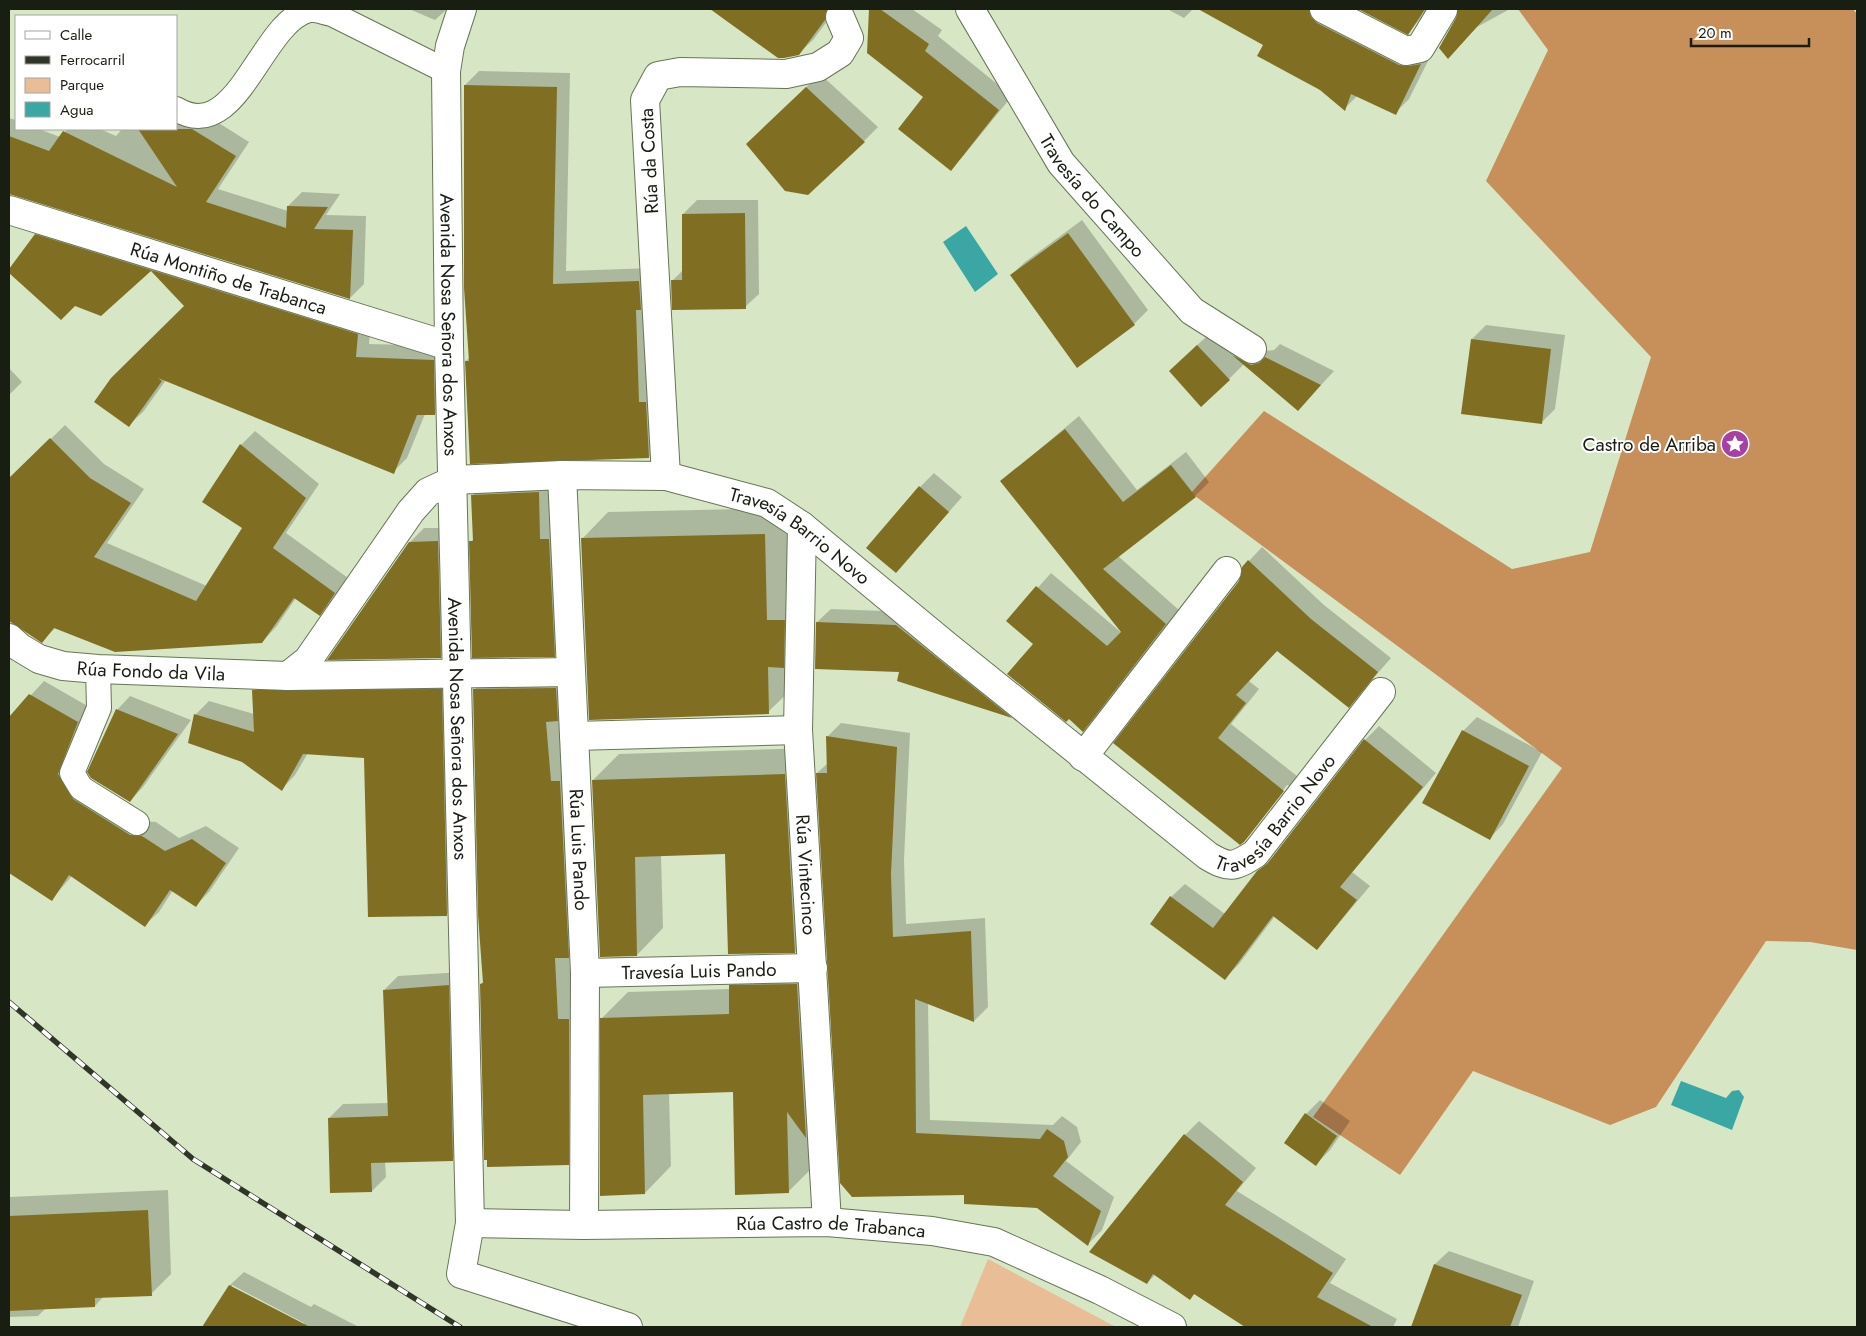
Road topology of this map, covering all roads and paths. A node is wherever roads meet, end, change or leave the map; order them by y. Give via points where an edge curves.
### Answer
1 (462, 9) edge
2 (970, 9) edge
3 (1324, 9) edge
4 (1443, 10) edge
5 (840, 17) dead end
6 (446, 71) junction
7 (178, 110) edge
8 (9, 210) edge
9 (449, 346) junction
10 (1252, 349) dead end
11 (562, 475) junction
12 (666, 476) junction
13 (454, 480) junction
14 (802, 526) junction
15 (1227, 571) dead end
16 (12, 645) edge
17 (98, 669) junction
18 (571, 672) junction
19 (458, 675) junction
20 (288, 676) junction
21 (1381, 692) dead end
22 (798, 730) junction
23 (574, 736) junction
24 (1083, 757) junction
25 (136, 822) dead end
26 (813, 968) junction
27 (586, 973) junction
28 (827, 1222) junction
29 (470, 1223) junction
30 (584, 1225) junction
31 (628, 1327) edge
32 (1172, 1327) edge

1 - 6 street, Avenida Nosa Señora dos Anxos
2 - 10 street, Travesía do Campo via 1061,164 1192,311
3 - 4 street via 1406,51 1420,48
5 - 12 street, Rúa da Costa via 849,38 840,53 818,66 786,74 680,72 658,76 645,100
6 - 7 lane via 332,14 311,9 295,16 276,36 234,96 216,112 204,116
6 - 9 street, Avenida Nosa Señora dos Anxos
8 - 9 street, Rúa Montiño de Trabanca
9 - 13 street, Avenida Nosa Señora dos Anxos
11 - 12 street, Travesía Barrio Novo
11 - 13 street, Travesía Barrio Novo
11 - 18 street, Rúa Luis Pando
12 - 14 street, Travesía Barrio Novo via 767,503
13 - 19 street, Avenida Nosa Señora dos Anxos
13 - 20 street via 428,492 411,511 308,660
14 - 22 street, Rúa Vintecinco
14 - 24 street, Travesía Barrio Novo
15 - 24 street
16 - 17 street, Rúa Fondo da Vila via 39,659
17 - 20 street, Rúa Fondo da Vila
17 - 25 lane via 99,708 72,773 82,788
18 - 19 street, Rúa Fondo da Vila
18 - 23 street, Rúa Luis Pando
19 - 20 street, Rúa Fondo da Vila
19 - 29 street, Avenida Nosa Señora dos Anxos
21 - 24 street, Travesía Barrio Novo via 1255,854 1238,865 1224,866 1208,856
22 - 23 street
22 - 26 street, Rúa Vintecinco
23 - 27 street, Rúa Luis Pando
26 - 27 street, Travesía Luis Pando
26 - 28 street, Rúa Vintecinco
27 - 30 street, Rúa Luis Pando
28 - 30 street, Rúa Castro de Trabanca
28 - 32 street, Rúa Castro de Trabanca via 932,1231 994,1242
29 - 30 street, Rúa Castro de Trabanca
29 - 31 street, Avenida Nosa Señora dos Anxos via 461,1274

